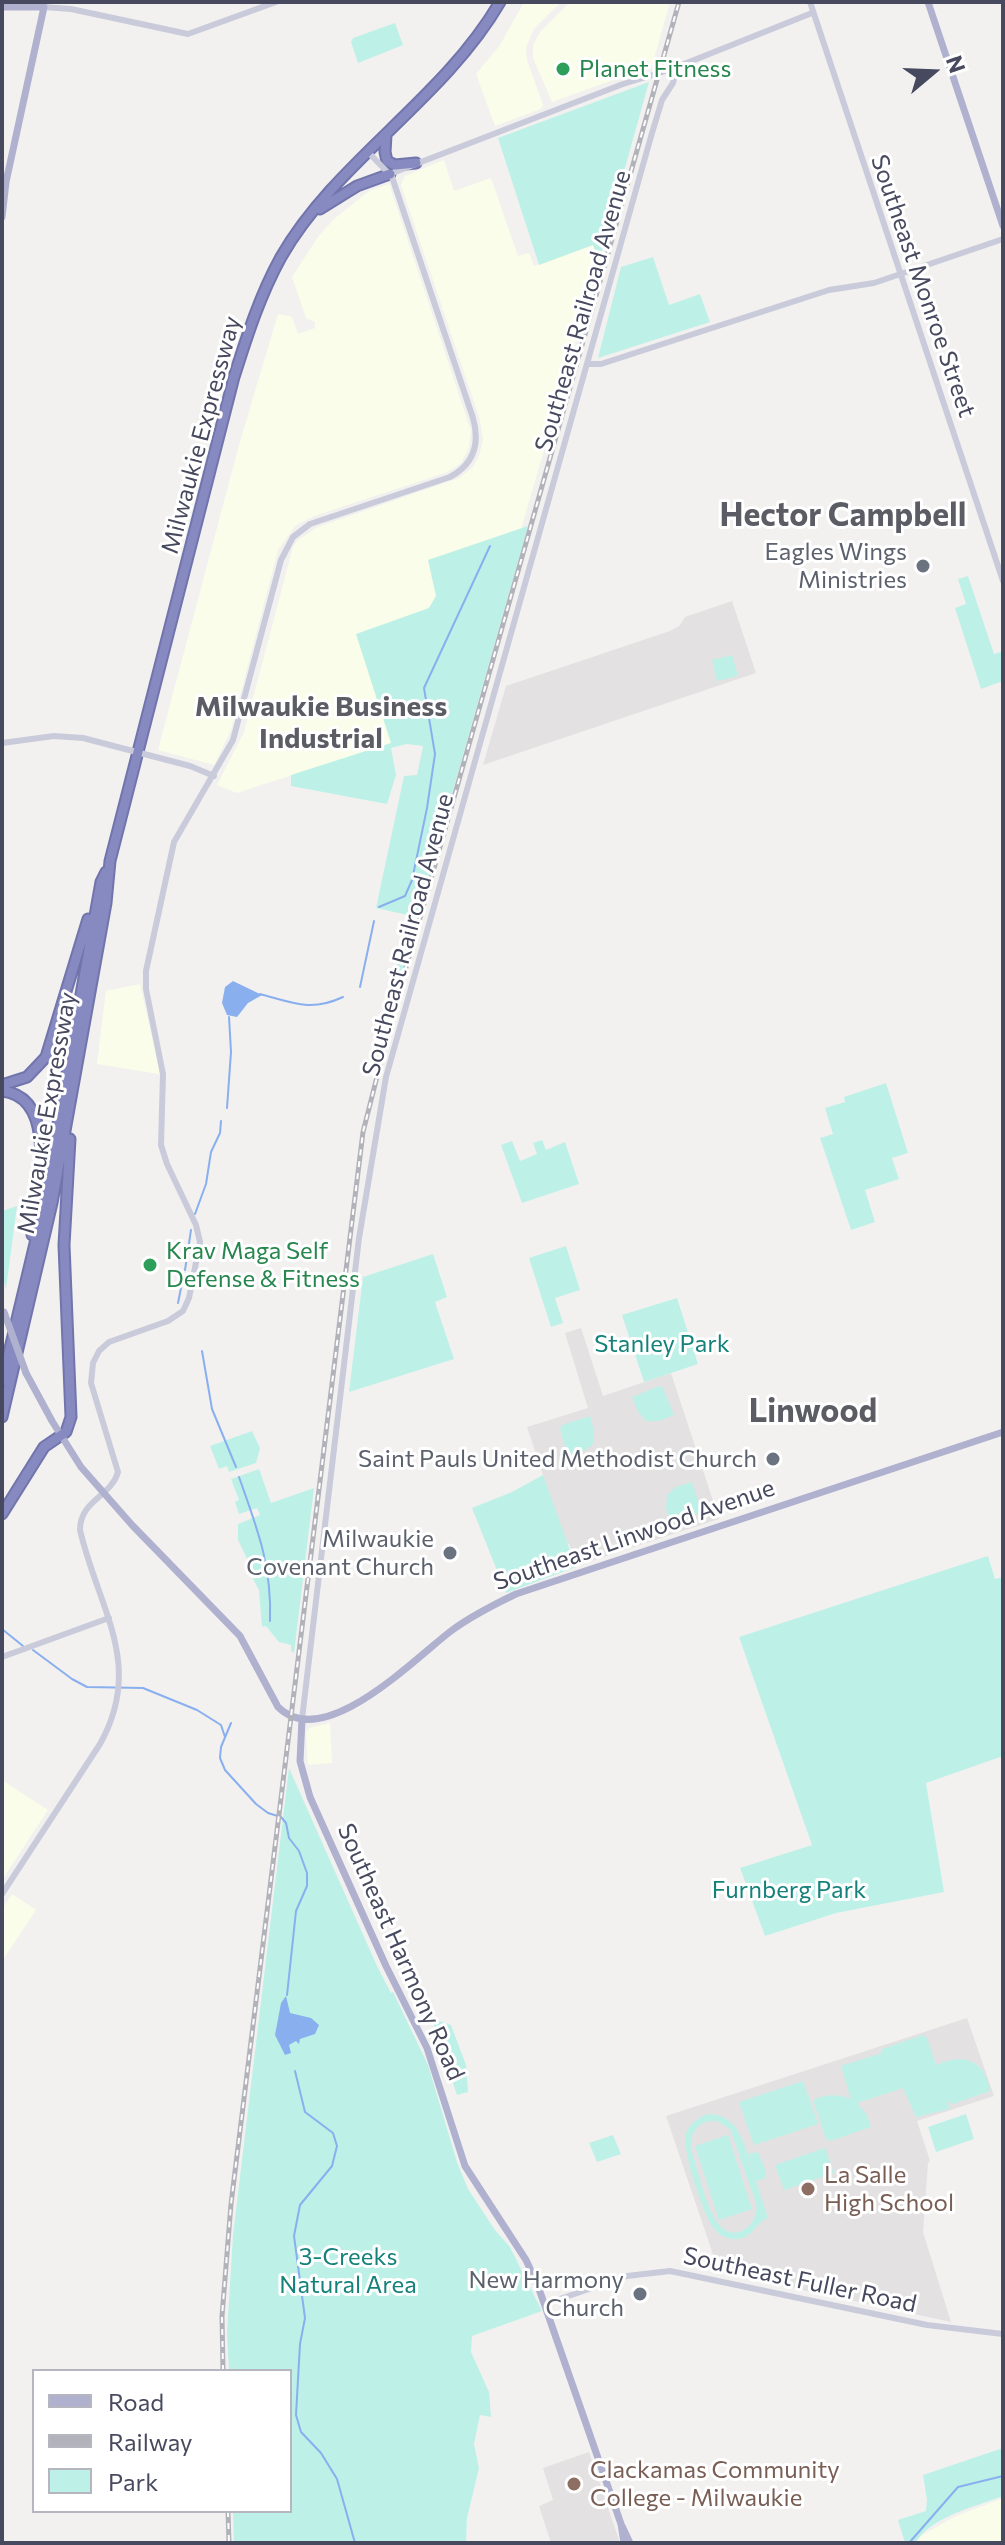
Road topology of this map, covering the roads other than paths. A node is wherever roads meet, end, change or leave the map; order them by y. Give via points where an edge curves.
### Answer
1 (276, 2) edge
2 (500, 2) edge
3 (810, 2) edge
4 (928, 2) edge
5 (45, 5) edge
6 (2, 7) edge
7 (812, 13) junction
8 (672, 68) junction
9 (386, 135) junction
10 (369, 153) junction
11 (416, 163) junction
12 (390, 174) junction
13 (314, 213) junction
14 (2, 217) edge
15 (1003, 226) edge
16 (1003, 239) edge
17 (899, 274) junction
18 (587, 364) junction
19 (1003, 581) edge
20 (2, 743) edge
21 (138, 752) junction
22 (214, 776) junction
23 (110, 861) junction
24 (101, 882) junction
25 (74, 1080) junction
26 (2, 1088) edge
27 (26, 1286) junction
28 (3, 1308) edge
29 (2, 1382) edge
30 (2, 1417) edge
31 (1003, 1432) edge
32 (61, 1436) junction
33 (102, 1492) junction
34 (2, 1514) edge
35 (109, 1618) junction
36 (2, 1657) edge
37 (302, 1719) junction
38 (2, 1894) edge
39 (545, 2304) junction
40 (1003, 2334) edge
41 (621, 2524) junction
42 (624, 2543) edge
43 (630, 2543) edge

1 - 5 street via 188,34
2 - 9 highway, Milwaukie Expressway via 452,68
3 - 7 street, Southeast Monroe Street
4 - 15 main road
5 - 6 main road
5 - 14 main road
7 - 8 street
7 - 17 street, Southeast Monroe Street
8 - 11 street
8 - 18 street, Southeast Railroad Avenue via 675,77 657,118
9 - 10 highway, Milwaukie Expressway
9 - 11 highway via 390,163
10 - 12 street
10 - 13 highway, Milwaukie Expressway
11 - 12 street
12 - 13 highway via 349,190
12 - 22 street via 475,427 475,448 465,467 450,477 314,523 291,539 237,728
13 - 21 highway, Milwaukie Expressway via 282,256 245,342
16 - 17 street
17 - 18 street via 829,290 601,364
17 - 19 street, Southeast Monroe Street
18 - 37 street, Southeast Railroad Avenue via 386,1077 359,1238
20 - 21 street via 74,737
21 - 22 street
21 - 23 highway, Milwaukie Expressway
22 - 33 street via 173,845 145,979 163,1074 161,1145 197,1228 199,1252 189,1298 179,1314 112,1340 93,1363 91,1383 118,1470
23 - 24 highway, Milwaukie Expressway
23 - 25 highway, Milwaukie Expressway
24 - 26 highway via 46,1057 27,1077
24 - 27 highway, Milwaukie Expressway
25 - 30 highway, Milwaukie Expressway via 40,1263
25 - 32 highway via 64,1216 72,1410
26 - 27 highway via 28,1103 40,1132
27 - 29 highway, Milwaukie Expressway
28 - 32 main road, bridge via 26,1373
31 - 37 main road, Southeast Linwood Avenue via 516,1594 457,1627 373,1694 329,1715
32 - 33 main road
32 - 34 highway via 44,1447
33 - 35 street via 86,1508 79,1527
33 - 37 main road via 240,1636 278,1707
35 - 36 street
35 - 38 street via 120,1679 105,1735
37 - 39 main road, Southeast Harmony Road via 300,1761 310,1797 427,2048 465,2166 526,2260
39 - 40 street, Southeast Fuller Road via 634,2274 670,2271 927,2325
39 - 41 main road, Southeast Harmony Road
41 - 42 main road, Southeast Harmony Road
41 - 43 main road, Southeast Harmony Road

